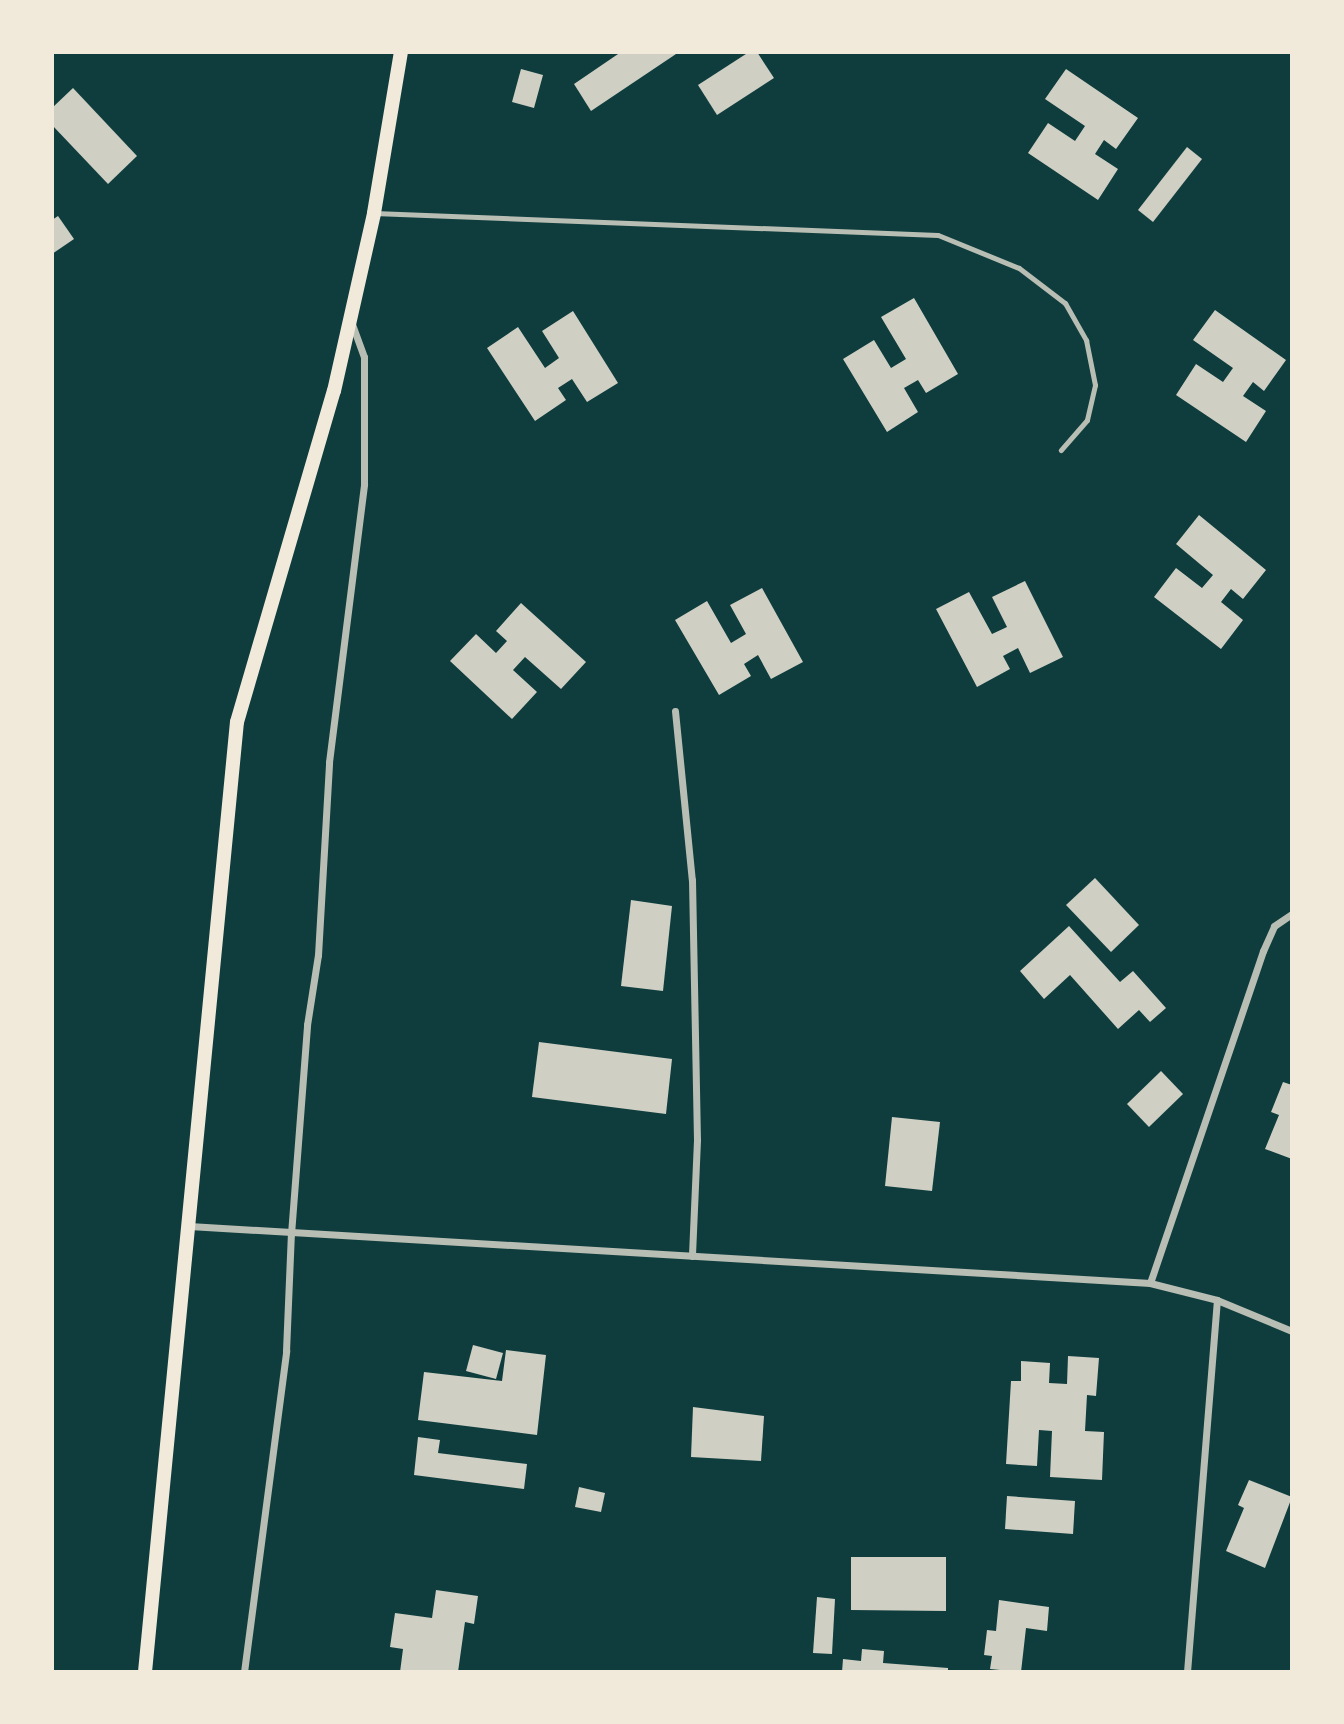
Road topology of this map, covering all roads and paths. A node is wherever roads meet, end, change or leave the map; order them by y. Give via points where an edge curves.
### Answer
1 (401, 52) edge
2 (374, 213) junction
3 (351, 320) junction
4 (1061, 450) dead end
5 (675, 712) dead end
6 (1292, 914) edge
7 (189, 1226) junction
8 (291, 1234) junction
9 (692, 1256) junction
10 (1150, 1283) junction
11 (1217, 1300) junction
12 (1292, 1331) edge
13 (145, 1671) edge
14 (244, 1671) edge
15 (1187, 1671) edge

1 - 2 main road
2 - 3 main road
2 - 4 lane via 938,235 1019,268 1065,303 1086,340 1095,385 1087,421
3 - 7 main road via 237,722
3 - 8 street via 364,358 364,484 330,750 318,955 307,1025
5 - 9 street via 692,880 697,1140
6 - 10 street via 1274,926 1263,951
7 - 8 street
7 - 13 main road
8 - 9 street
8 - 14 street via 286,1351
9 - 10 street
10 - 11 street
11 - 12 street
11 - 15 street

